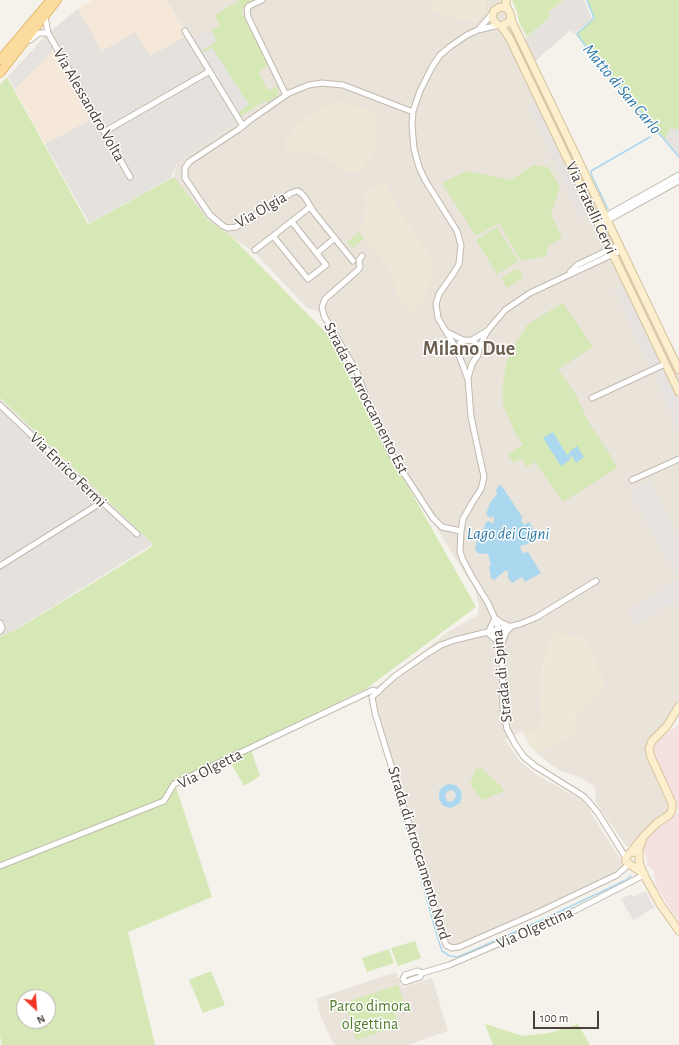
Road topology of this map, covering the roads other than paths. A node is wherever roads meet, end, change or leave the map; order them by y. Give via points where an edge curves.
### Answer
1 (51, 0) edge
2 (57, 0) edge
3 (262, 0) edge
4 (496, 0) edge
5 (506, 0) edge
6 (506, 8) junction
7 (495, 11) junction
8 (45, 16) junction
9 (511, 17) junction
10 (500, 25) junction
11 (478, 30) junction
12 (185, 31) dead end
13 (48, 34) junction
14 (20, 48) junction
15 (0, 60) edge
16 (210, 71) junction
17 (0, 73) edge
18 (286, 95) junction
19 (413, 112) junction
20 (243, 126) junction
21 (104, 132) junction
22 (679, 175) edge
23 (130, 177) dead end
24 (679, 181) edge
25 (310, 207) junction
26 (607, 219) junction
27 (292, 222) junction
28 (598, 223) junction
29 (273, 236) junction
30 (334, 238) junction
31 (620, 248) junction
32 (255, 250) dead end
33 (611, 252) junction
34 (317, 253) junction
35 (362, 256) dead end
36 (353, 261) dead end
37 (488, 330) junction
38 (446, 331) junction
39 (463, 340) junction
40 (472, 340) junction
41 (479, 349) junction
42 (457, 350) junction
43 (461, 359) junction
44 (474, 359) junction
45 (665, 364) junction
46 (679, 370) edge
47 (468, 379) junction
48 (679, 392) edge
49 (592, 398) dead end
50 (0, 405) edge
51 (679, 459) edge
52 (632, 480) dead end
53 (102, 502) junction
54 (461, 531) junction
55 (137, 534) dead end
56 (0, 566) edge
57 (596, 581) dead end
58 (495, 618) junction
59 (511, 627) junction
60 (498, 630) junction
61 (488, 633) junction
62 (501, 644) junction
63 (378, 692) junction
64 (679, 706) edge
65 (645, 835) junction
66 (629, 859) junction
67 (639, 859) junction
68 (0, 866) edge
69 (644, 874) junction
70 (679, 932) edge
71 (422, 973) dead end

1 - 15 main road
2 - 8 main road
3 - 18 street via 249,6 248,17
4 - 7 street
5 - 6 street
6 - 7 street via 502,7
6 - 9 street
7 - 10 street via 493,20
7 - 11 street
8 - 13 street
8 - 14 main road
9 - 10 street via 507,24
9 - 26 street, Via Fratelli Cervi
10 - 11 street
10 - 28 street, Via Fratelli Cervi via 509,37
11 - 19 street via 451,46 438,58 424,80
12 - 16 street
13 - 14 street via 37,34
13 - 21 street, Via Alessandro Volta
14 - 17 main road
16 - 20 street
16 - 21 street
18 - 19 street via 309,84 338,84
18 - 20 street
19 - 38 street via 412,138 419,167 457,231 461,245 458,267 437,300 438,318
20 - 25 street, Via Olgia via 184,168 185,178 212,218 225,227 234,228 296,191 303,194
21 - 23 street, Via Alessandro Volta
22 - 26 street
24 - 26 street
25 - 27 street
25 - 30 street, Via Olgia
26 - 28 street
26 - 31 street, Via Fratelli Cervi
27 - 29 street
27 - 34 street
28 - 33 street, Via Fratelli Cervi
29 - 32 street
29 - 34 street via 308,279 326,265
30 - 34 street
30 - 36 street, Via Olgia
31 - 33 street
31 - 46 street, Via Fratelli Cervi
33 - 37 street via 577,265 566,276 521,298 505,310
33 - 45 street, Via Fratelli Cervi
35 - 54 street, Strada di Arroccamento Est via 358,270 325,299 322,307 324,316 356,372 390,452 433,518 442,527
37 - 40 street
37 - 41 street
38 - 39 street
38 - 42 street
39 - 40 street
39 - 42 street via 457,346
40 - 41 street
41 - 44 street
42 - 43 street
43 - 44 street via 469,362
43 - 47 street
44 - 47 street
45 - 48 street, Via Fratelli Cervi
45 - 49 street
47 - 54 street, Strada di Spina via 471,417 484,477 481,489 466,514
50 - 53 street, Via Enrico Fermi
51 - 52 street
53 - 55 street, Via Enrico Fermi
53 - 56 street
54 - 58 street, Strada di Spina via 460,546 463,560
57 - 59 street via 537,617
58 - 59 street
58 - 60 street, Strada di Spina
58 - 61 street
59 - 60 street
59 - 62 street
60 - 61 street
60 - 62 street, Strada di Spina
61 - 62 street
61 - 63 street via 450,642 435,649 395,676
62 - 66 street, Strada di Spina via 503,710 507,729 514,744 535,766 588,801
63 - 66 street, Strada di Arroccamento Nord via 372,697 375,712 446,945 452,948 459,947 537,913 617,875
63 - 68 street, Via Olgetta via 373,690 174,784 164,801
64 - 65 street via 667,726 652,740 649,749 673,809
65 - 66 street
65 - 67 street via 639,847
66 - 67 street via 636,853
66 - 67 street via 637,865
66 - 69 street
67 - 69 street
69 - 70 street
69 - 71 street, Via Olgettina via 555,920 448,965

